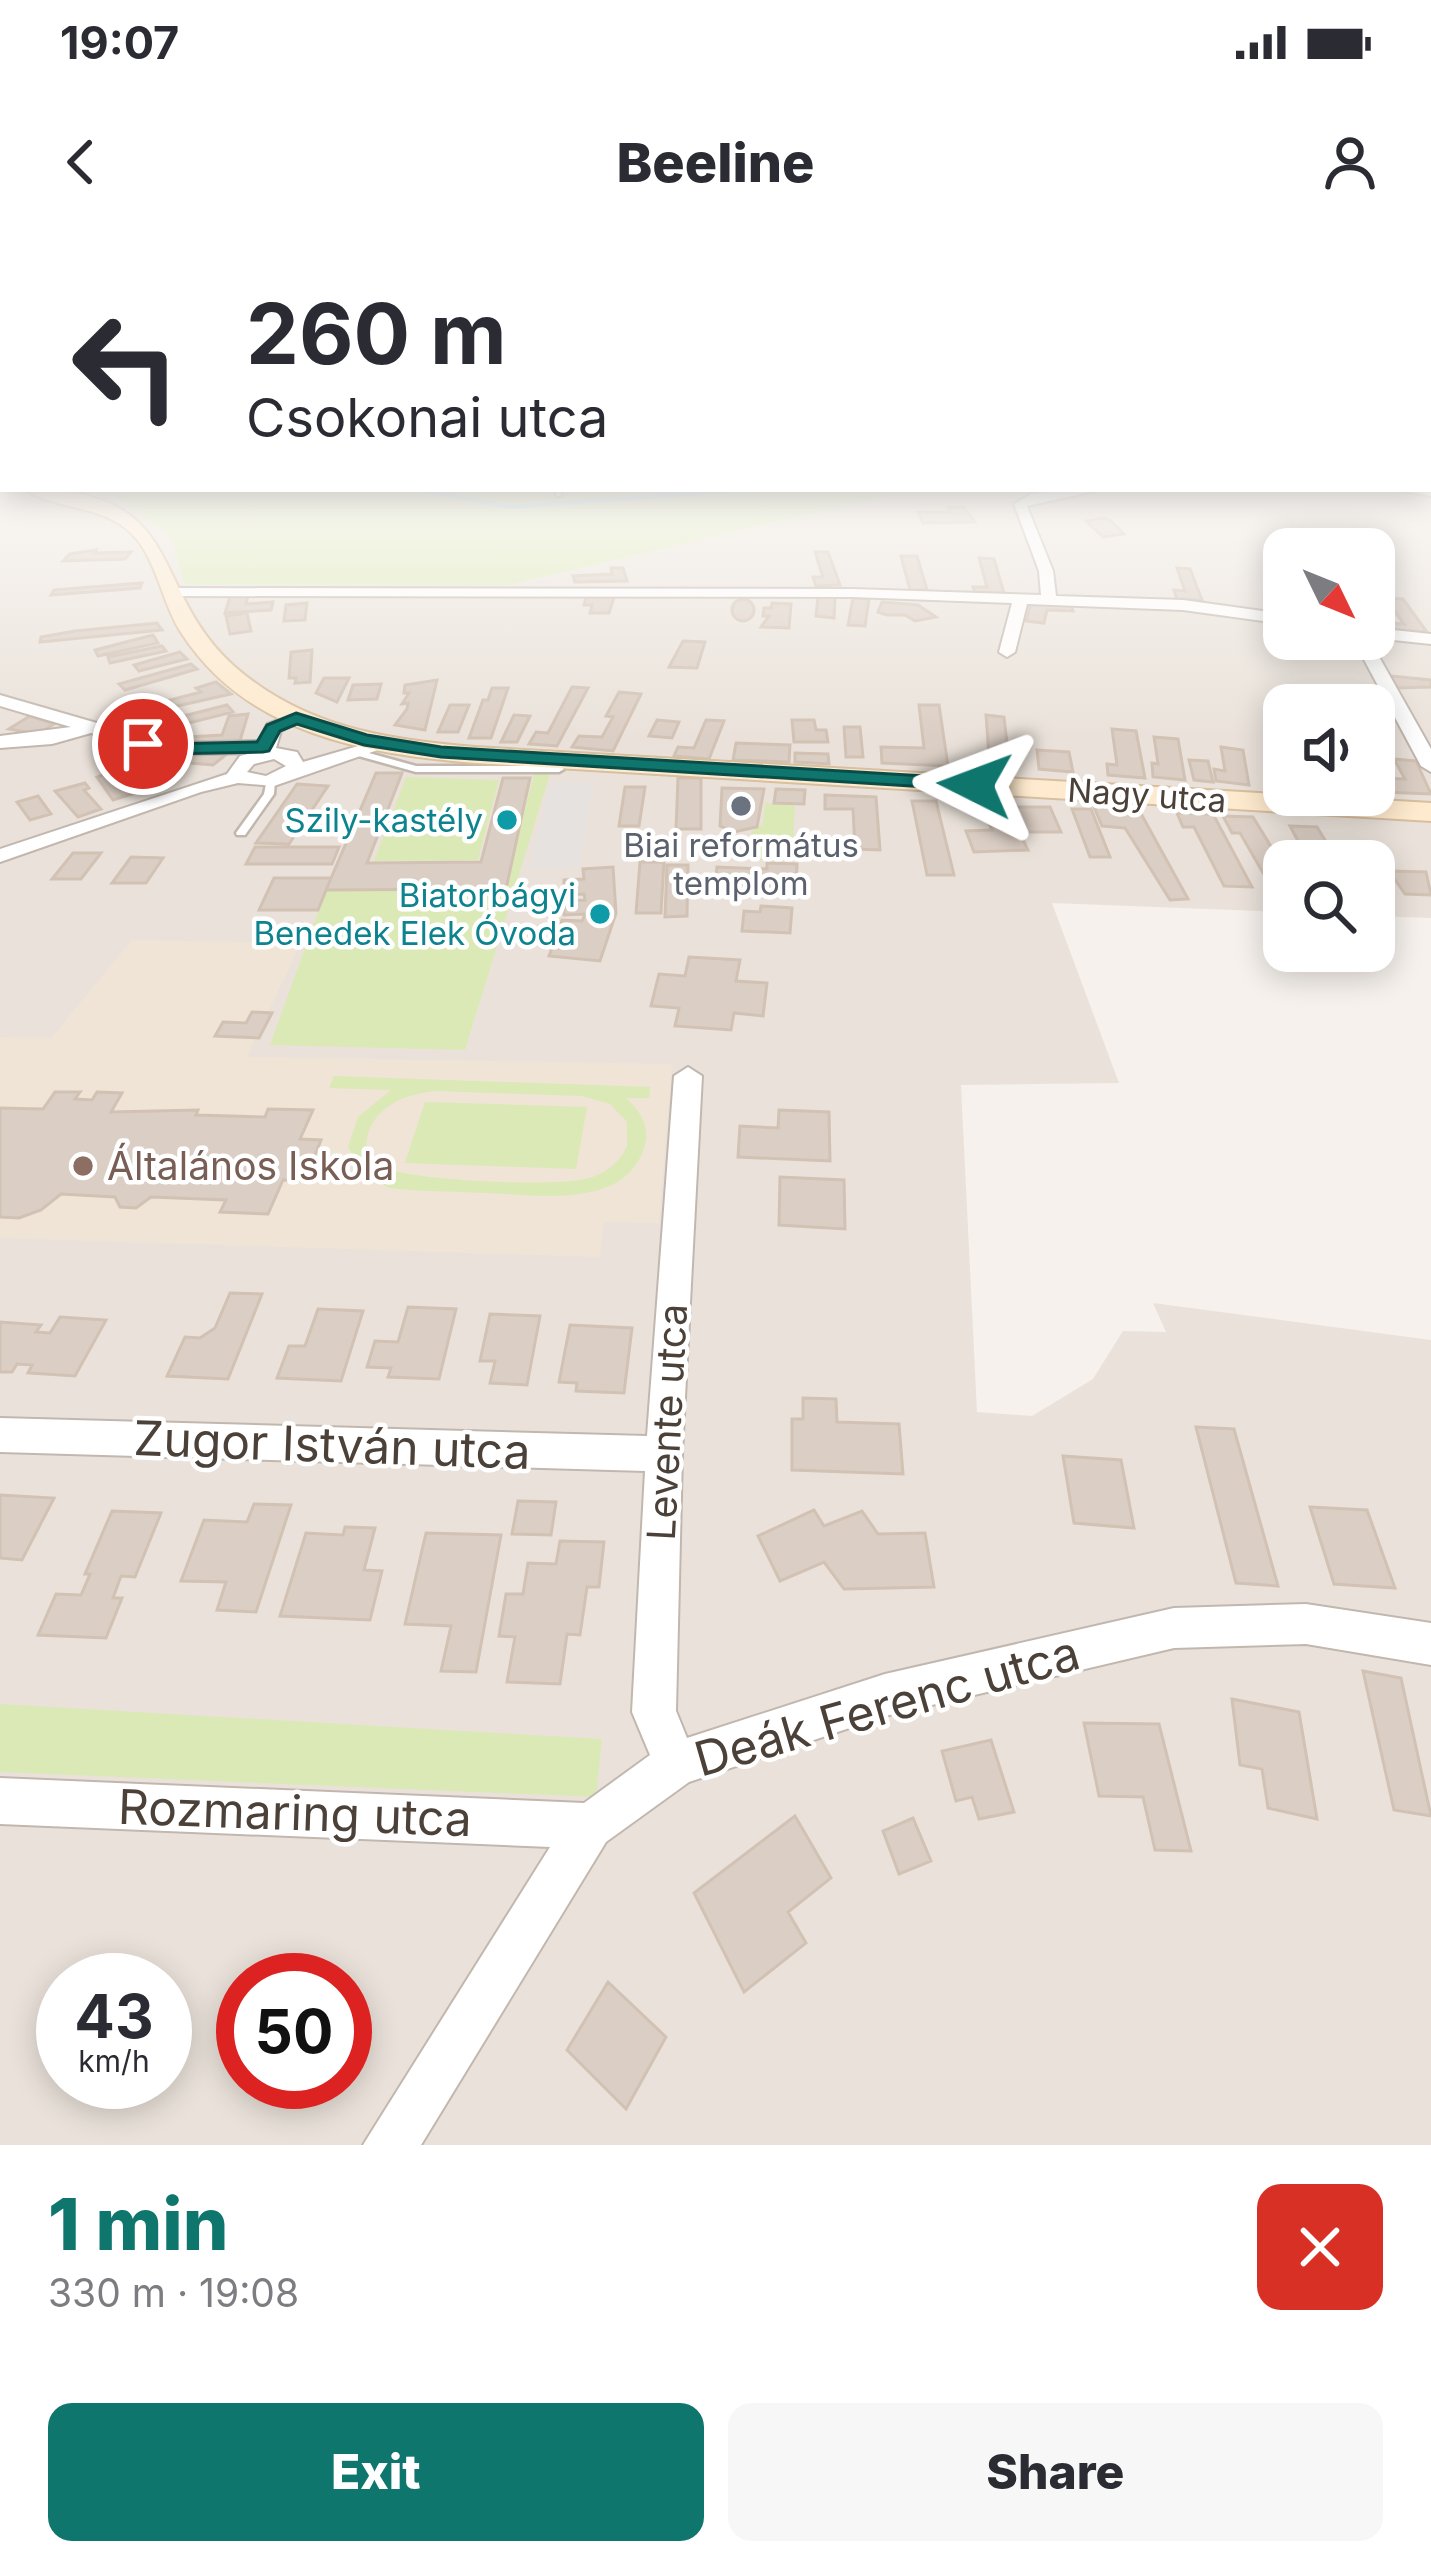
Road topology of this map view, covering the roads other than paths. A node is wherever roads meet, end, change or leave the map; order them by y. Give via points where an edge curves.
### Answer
1 (155, 561) edge
2 (1044, 561) edge
3 (170, 592) junction
4 (1021, 598) junction
5 (1049, 598) junction
6 (1263, 616) edge
7 (1395, 635) edge
8 (1431, 639) edge
9 (1007, 652) dead end
10 (1373, 660) edge
11 (0, 700) edge
12 (296, 718) junction
13 (91, 727) junction
14 (0, 742) edge
15 (386, 744) junction
16 (264, 751) junction
17 (358, 754) junction
18 (1431, 766) edge
19 (560, 769) dead end
20 (292, 771) junction
21 (239, 777) junction
22 (269, 781) junction
23 (1431, 812) edge
24 (241, 833) dead end
25 (0, 856) edge
26 (688, 1076) dead end
27 (0, 1435) edge
28 (664, 1454) junction
29 (1431, 1644) edge
30 (676, 1764) junction
31 (0, 1801) edge
32 (590, 1826) junction
33 (390, 2145) edge

1 - 3 main road, Nagy utca
2 - 5 street
3 - 4 street
3 - 12 main road, Nagy utca via 190,631 229,674
4 - 5 street
4 - 9 street
5 - 6 street
7 - 8 street
10 - 18 street
11 - 13 street
12 - 15 main road, Nagy utca
12 - 16 street via 273,728
13 - 14 street
13 - 16 street via 165,749
15 - 17 street
15 - 23 main road, Nagy utca
16 - 20 street via 290,756
16 - 21 street via 240,764
17 - 19 lane via 416,769
17 - 20 street
20 - 22 street
21 - 22 street
21 - 25 street
22 - 24 lane via 269,794
26 - 28 street, Levente utca
27 - 28 street, Zugor István utca
28 - 30 street, Levente utca via 654,1712
29 - 30 street, Deák Ferenc utca via 1306,1624 1174,1628 885,1695
30 - 32 street, Deák Ferenc utca
31 - 32 street, Rozmaring utca
32 - 33 street, Deák Ferenc utca

